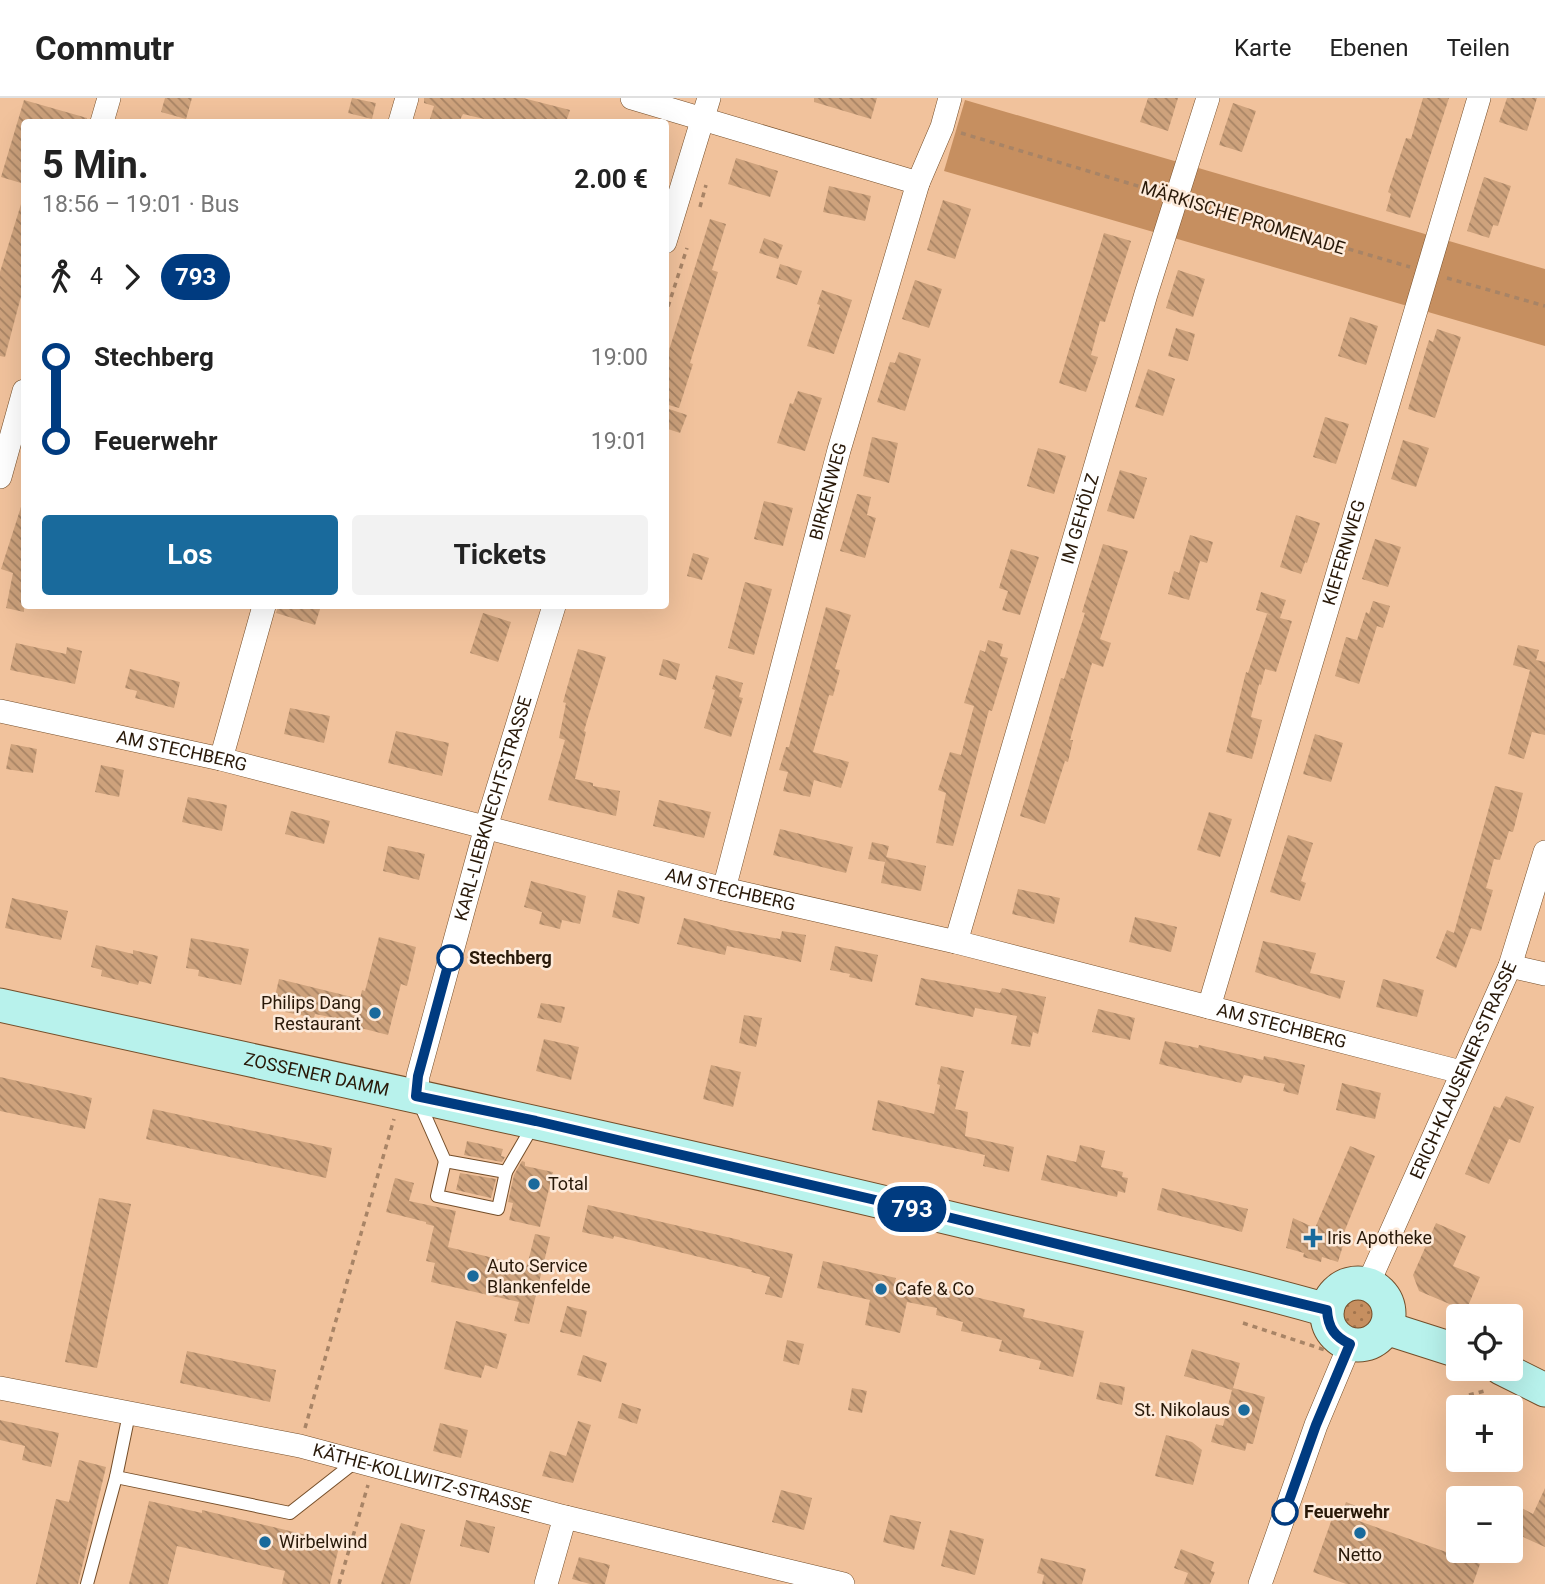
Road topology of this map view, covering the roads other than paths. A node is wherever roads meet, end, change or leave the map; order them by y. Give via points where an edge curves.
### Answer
1 (109, 98) edge
2 (407, 98) edge
3 (632, 98) edge
4 (950, 98) edge
5 (1208, 98) edge
6 (1479, 98) edge
7 (706, 108) edge
8 (103, 119) edge
9 (401, 119) edge
10 (918, 183) junction
11 (669, 229) edge
12 (21, 402) edge
13 (0, 477) edge
14 (263, 609) edge
15 (553, 609) edge
16 (0, 711) edge
17 (221, 759) junction
18 (486, 827) junction
19 (1545, 852) edge
20 (724, 889) junction
21 (956, 942) junction
22 (1510, 966) junction
23 (1545, 974) edge
24 (0, 1005) edge
25 (1209, 1007) junction
26 (1461, 1072) junction
27 (406, 1103) junction
28 (536, 1121) junction
29 (444, 1161) junction
30 (506, 1172) junction
31 (1368, 1284) junction
32 (1327, 1310) junction
33 (1386, 1328) junction
34 (1337, 1347) junction
35 (1446, 1347) edge
36 (1523, 1379) edge
37 (0, 1388) edge
38 (1545, 1390) edge
39 (129, 1414) junction
40 (365, 1464) junction
41 (116, 1477) junction
42 (565, 1517) junction
43 (87, 1584) edge
44 (546, 1584) edge
45 (843, 1584) edge
46 (1260, 1584) edge

1 - 8 street
2 - 9 street
3 - 7 street
4 - 10 street, BIRKENWEG
5 - 21 street, IM GEHÖLZ
6 - 25 street, KIEFERNWEG
7 - 10 street
7 - 11 street
10 - 20 street, BIRKENWEG via 839,450
12 - 13 street
14 - 17 street
15 - 18 street, KARL-LIEBKNECHT-STRASSE
16 - 17 street, AM STECHBERG
17 - 18 street, AM STECHBERG
18 - 20 street, AM STECHBERG
18 - 27 street, KARL-LIEBKNECHT-STRASSE via 418,1076
19 - 22 street, ERICH-KLAUSENER-STRASSE
20 - 21 street, AM STECHBERG
21 - 25 street, AM STECHBERG
22 - 23 street
22 - 26 street, ERICH-KLAUSENER-STRASSE
24 - 27 main road, ZOSSENER DAMM
25 - 26 street, AM STECHBERG
26 - 31 street, ERICH-KLAUSENER-STRASSE
27 - 28 main road, ZOSSENER DAMM
27 - 29 lane via 425,1112
28 - 30 lane
28 - 32 main road, ZOSSENER DAMM
29 - 30 lane
29 - 30 lane via 437,1196 498,1209
31 - 32 main road via 1342,1288
31 - 33 main road via 1385,1297
32 - 34 main road
33 - 34 main road via 1371,1342
33 - 35 main road
34 - 46 street via 1316,1425
36 - 38 main road
37 - 39 street, KÄTHE-KOLLWITZ-STRASSE
39 - 40 street, KÄTHE-KOLLWITZ-STRASSE via 300,1446
39 - 41 lane
40 - 41 lane via 290,1513
40 - 42 street, KÄTHE-KOLLWITZ-STRASSE
41 - 43 lane
42 - 44 street
42 - 45 street, KÄTHE-KOLLWITZ-STRASSE

